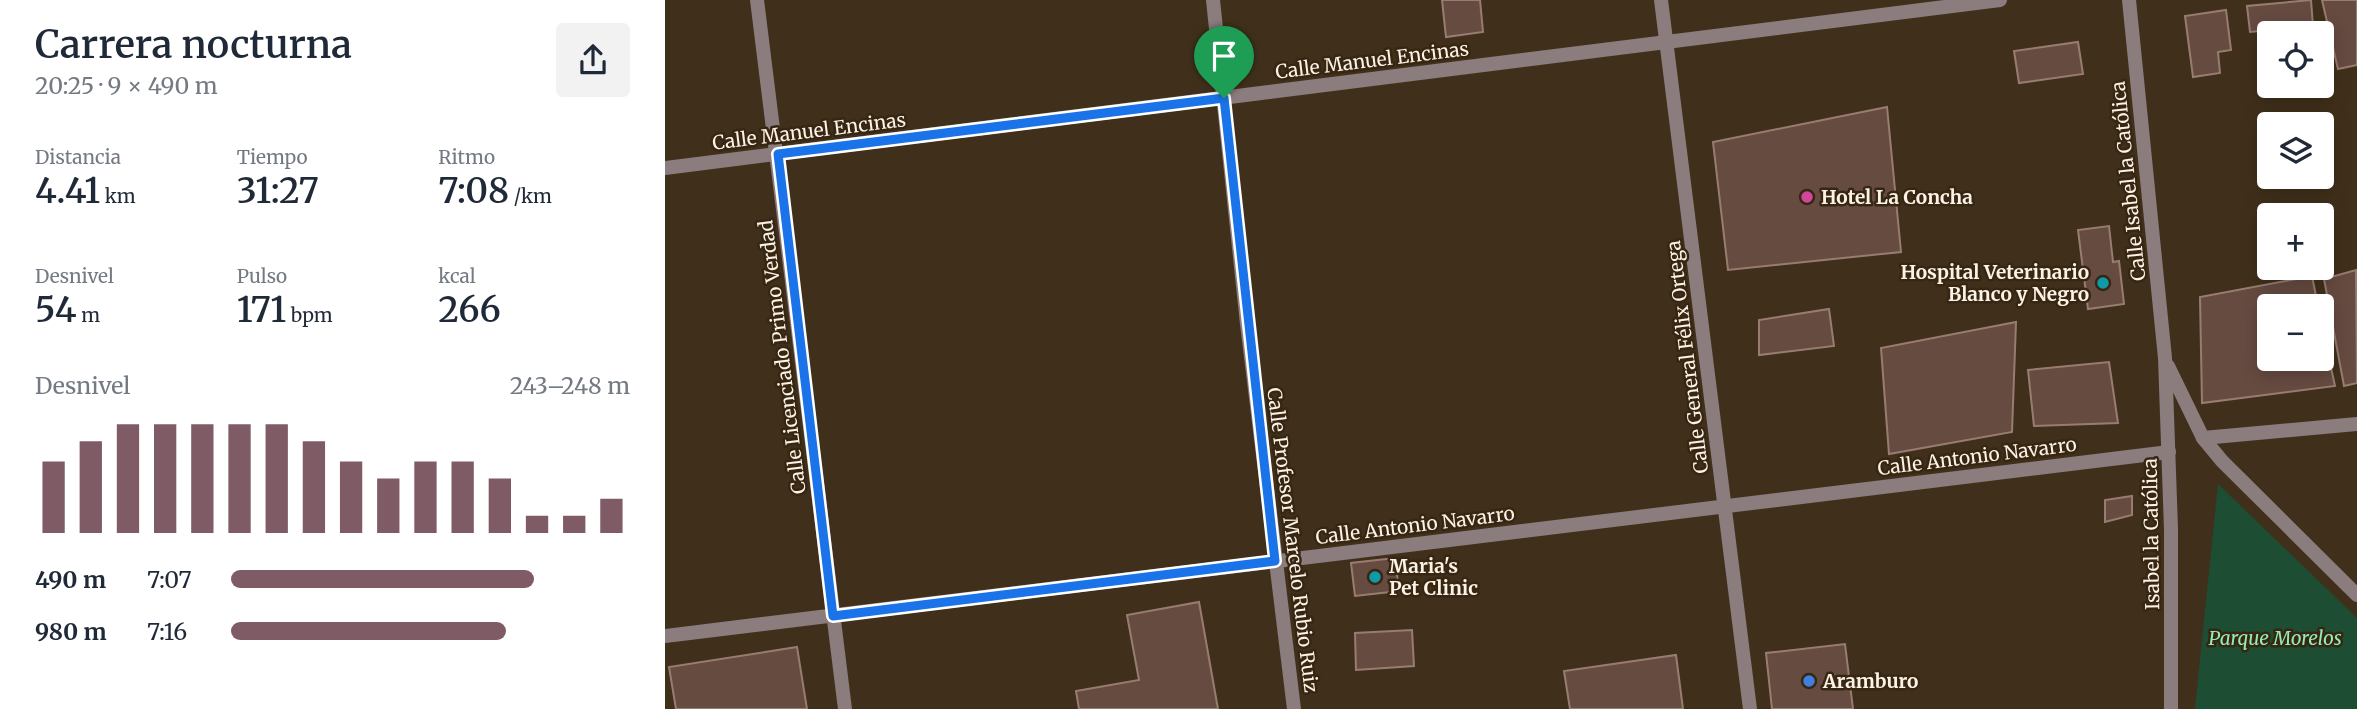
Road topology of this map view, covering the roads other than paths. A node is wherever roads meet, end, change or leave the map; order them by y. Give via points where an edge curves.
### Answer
1 (757, 0) edge
2 (1213, 0) edge
3 (1661, 0) edge
4 (2000, 0) edge
5 (2129, 0) edge
6 (1666, 42) junction
7 (1224, 98) junction
8 (778, 154) junction
9 (665, 168) edge
10 (2165, 358) junction
11 (2357, 424) edge
12 (2203, 438) junction
13 (2169, 452) junction
14 (1725, 507) junction
15 (1275, 561) junction
16 (2357, 595) edge
17 (833, 616) junction
18 (665, 636) edge
19 (845, 709) edge
20 (1294, 709) edge
21 (1749, 709) edge
22 (2171, 709) edge

1 - 8 street, Calle Licenciado Primo Verdad
2 - 7 street, Calle Profesor Marcelo Rubio Ruiz
3 - 6 street, Calle General Félix Ortega
4 - 6 street, Calle Manuel Encinas
5 - 10 street, Calle Isabel la Católica
6 - 7 street, Calle Manuel Encinas
6 - 14 street, Calle General Félix Ortega
7 - 8 street, Calle Manuel Encinas
7 - 15 street, Calle Profesor Marcelo Rubio Ruiz
8 - 9 street, Calle Manuel Encinas
8 - 17 street, Calle Licenciado Primo Verdad
10 - 12 street
10 - 13 street, Isabel la Católica
11 - 12 street
12 - 16 street
13 - 14 street, Calle Antonio Navarro
13 - 22 street, Isabel la Católica
14 - 15 street, Calle Antonio Navarro
14 - 21 street, Calle General Félix Ortega
15 - 17 street, Calle Antonio Navarro
15 - 20 street, Calle Profesor Marcelo Rubio Ruiz
17 - 18 street, Calle Antonio Navarro
17 - 19 street, Calle Licenciado Primo Verdad

